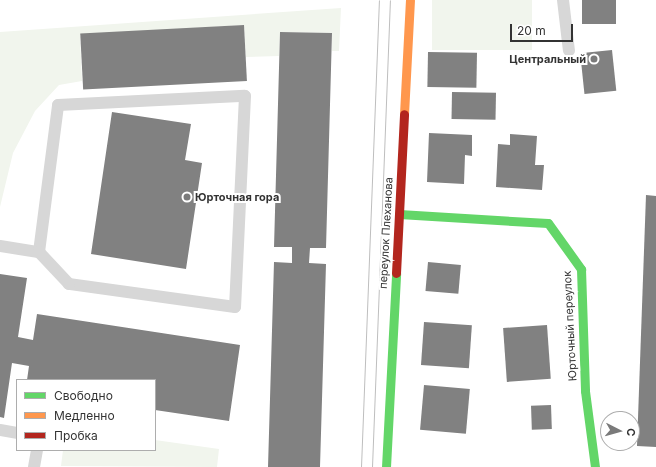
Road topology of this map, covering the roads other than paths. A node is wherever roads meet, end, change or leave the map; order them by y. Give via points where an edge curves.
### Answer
1 (410, 0) edge
2 (563, 0) edge
3 (569, 51) dead end
4 (399, 214) junction
5 (0, 246) edge
6 (39, 252) junction
7 (0, 430) edge
8 (16, 433) edge
9 (37, 451) edge
10 (34, 467) edge
11 (386, 467) edge
12 (595, 467) edge

1 - 4 street, переулок Плеханова
2 - 3 lane
4 - 11 street, переулок Плеханова
4 - 12 street, Юрточный переулок via 548,223 581,269 585,391
5 - 6 lane
6 - 6 lane via 69,284 235,307 245,96 58,106
7 - 8 lane
9 - 10 lane

